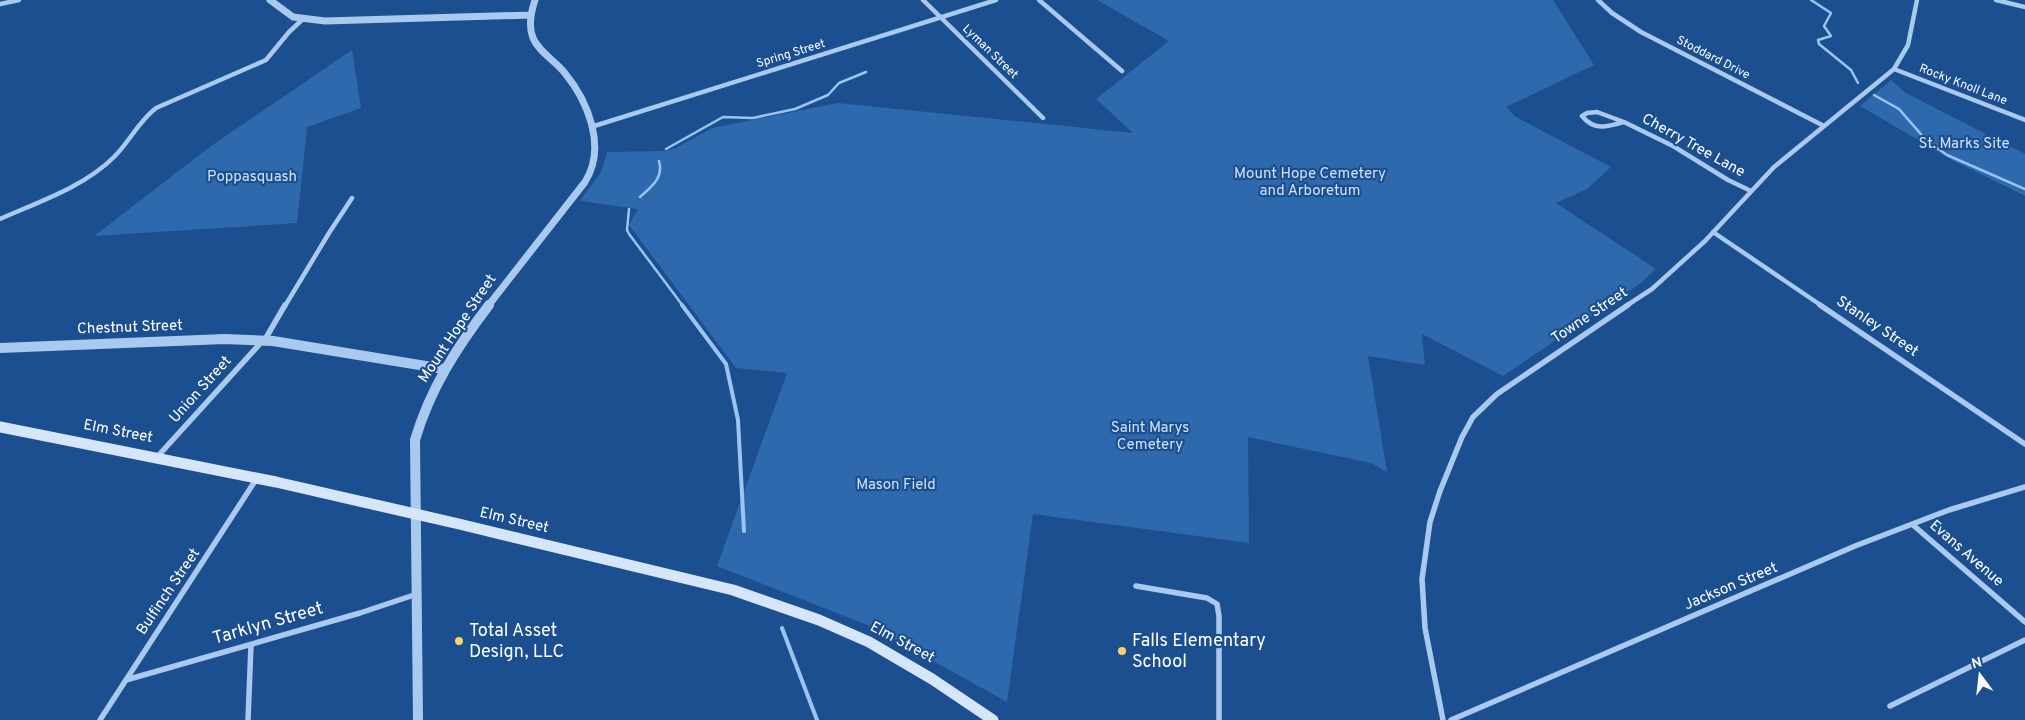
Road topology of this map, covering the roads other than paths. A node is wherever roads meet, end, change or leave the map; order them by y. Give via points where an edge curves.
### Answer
1 (19, 0) edge
2 (270, 0) edge
3 (535, 0) edge
4 (923, 0) edge
5 (996, 0) edge
6 (1039, 0) edge
7 (1598, 0) edge
8 (1917, 0) edge
9 (1996, 0) edge
10 (0, 4) edge
11 (2025, 7) edge
12 (531, 15) junction
13 (940, 18) junction
14 (303, 19) junction
15 (1894, 69) junction
16 (1122, 71) dead end
17 (1043, 118) dead end
18 (2025, 120) edge
19 (1624, 122) junction
20 (1824, 126) junction
21 (591, 127) junction
22 (1751, 191) junction
23 (352, 198) dead end
24 (0, 219) edge
25 (1713, 232) junction
26 (261, 341) junction
27 (0, 348) edge
28 (444, 369) junction
29 (0, 427) edge
30 (2025, 444) edge
31 (158, 456) junction
32 (258, 477) junction
33 (2025, 486) edge
34 (415, 514) junction
35 (1913, 525) junction
36 (1136, 586) dead end
37 (417, 594) junction
38 (2025, 622) edge
39 (2025, 640) edge
40 (251, 645) junction
41 (126, 680) junction
42 (1890, 706) dead end
43 (100, 720) edge
44 (248, 720) edge
45 (418, 720) edge
46 (993, 720) edge
47 (1219, 720) edge
48 (1443, 720) edge
49 (1451, 720) edge

1 - 10 street
2 - 14 street via 293,17
3 - 12 street, Mount Hope Street
4 - 13 street, Lyman Street
5 - 13 street, Spring Street
6 - 16 street
7 - 20 street, Stoddard Drive via 1641,32
8 - 15 street, Towne Street via 1910,42
9 - 11 street
12 - 14 street via 325,22
12 - 21 street, Mount Hope Street via 532,36 538,47 572,83
13 - 17 street, Lyman Street
13 - 21 street, Spring Street
14 - 24 street via 266,60 156,108 143,117 104,166 47,198
15 - 18 street, Rocky Knoll Lane
15 - 20 street, Towne Street
19 - 19 street, Cherry Tree Lane via 1602,128 1587,122 1582,116 1591,111 1602,112
19 - 22 street, Cherry Tree Lane
20 - 22 street, Towne Street via 1774,167
21 - 28 street, Mount Hope Street via 596,156 585,182 497,294
22 - 25 street, Towne Street
23 - 26 street via 270,334
25 - 30 street, Stanley Street
25 - 48 street, Towne Street via 1652,289 1497,394 1473,417 1462,437 1430,522 1422,579 1425,628
26 - 27 street, Chestnut Street via 224,339
26 - 28 street, Chestnut Street
26 - 31 street, Union Street
28 - 34 street, Mount Hope Street via 422,413 415,440
29 - 31 main road, Elm Street
31 - 32 main road, Elm Street
32 - 34 main road, Elm Street
32 - 41 street, Bulfinch Street
33 - 35 street, Jackson Street
34 - 37 street, Mount Hope Street
34 - 46 main road, Elm Street via 733,590 800,613 868,642 924,673
35 - 38 street, Evans Avenue
35 - 49 street, Jackson Street via 1855,546
36 - 47 street via 1207,598 1217,604
37 - 40 street, Tarklyn Street
37 - 45 street, Mount Hope Street
39 - 42 street
40 - 41 street, Tarklyn Street
40 - 44 street
41 - 43 street, Bulfinch Street

